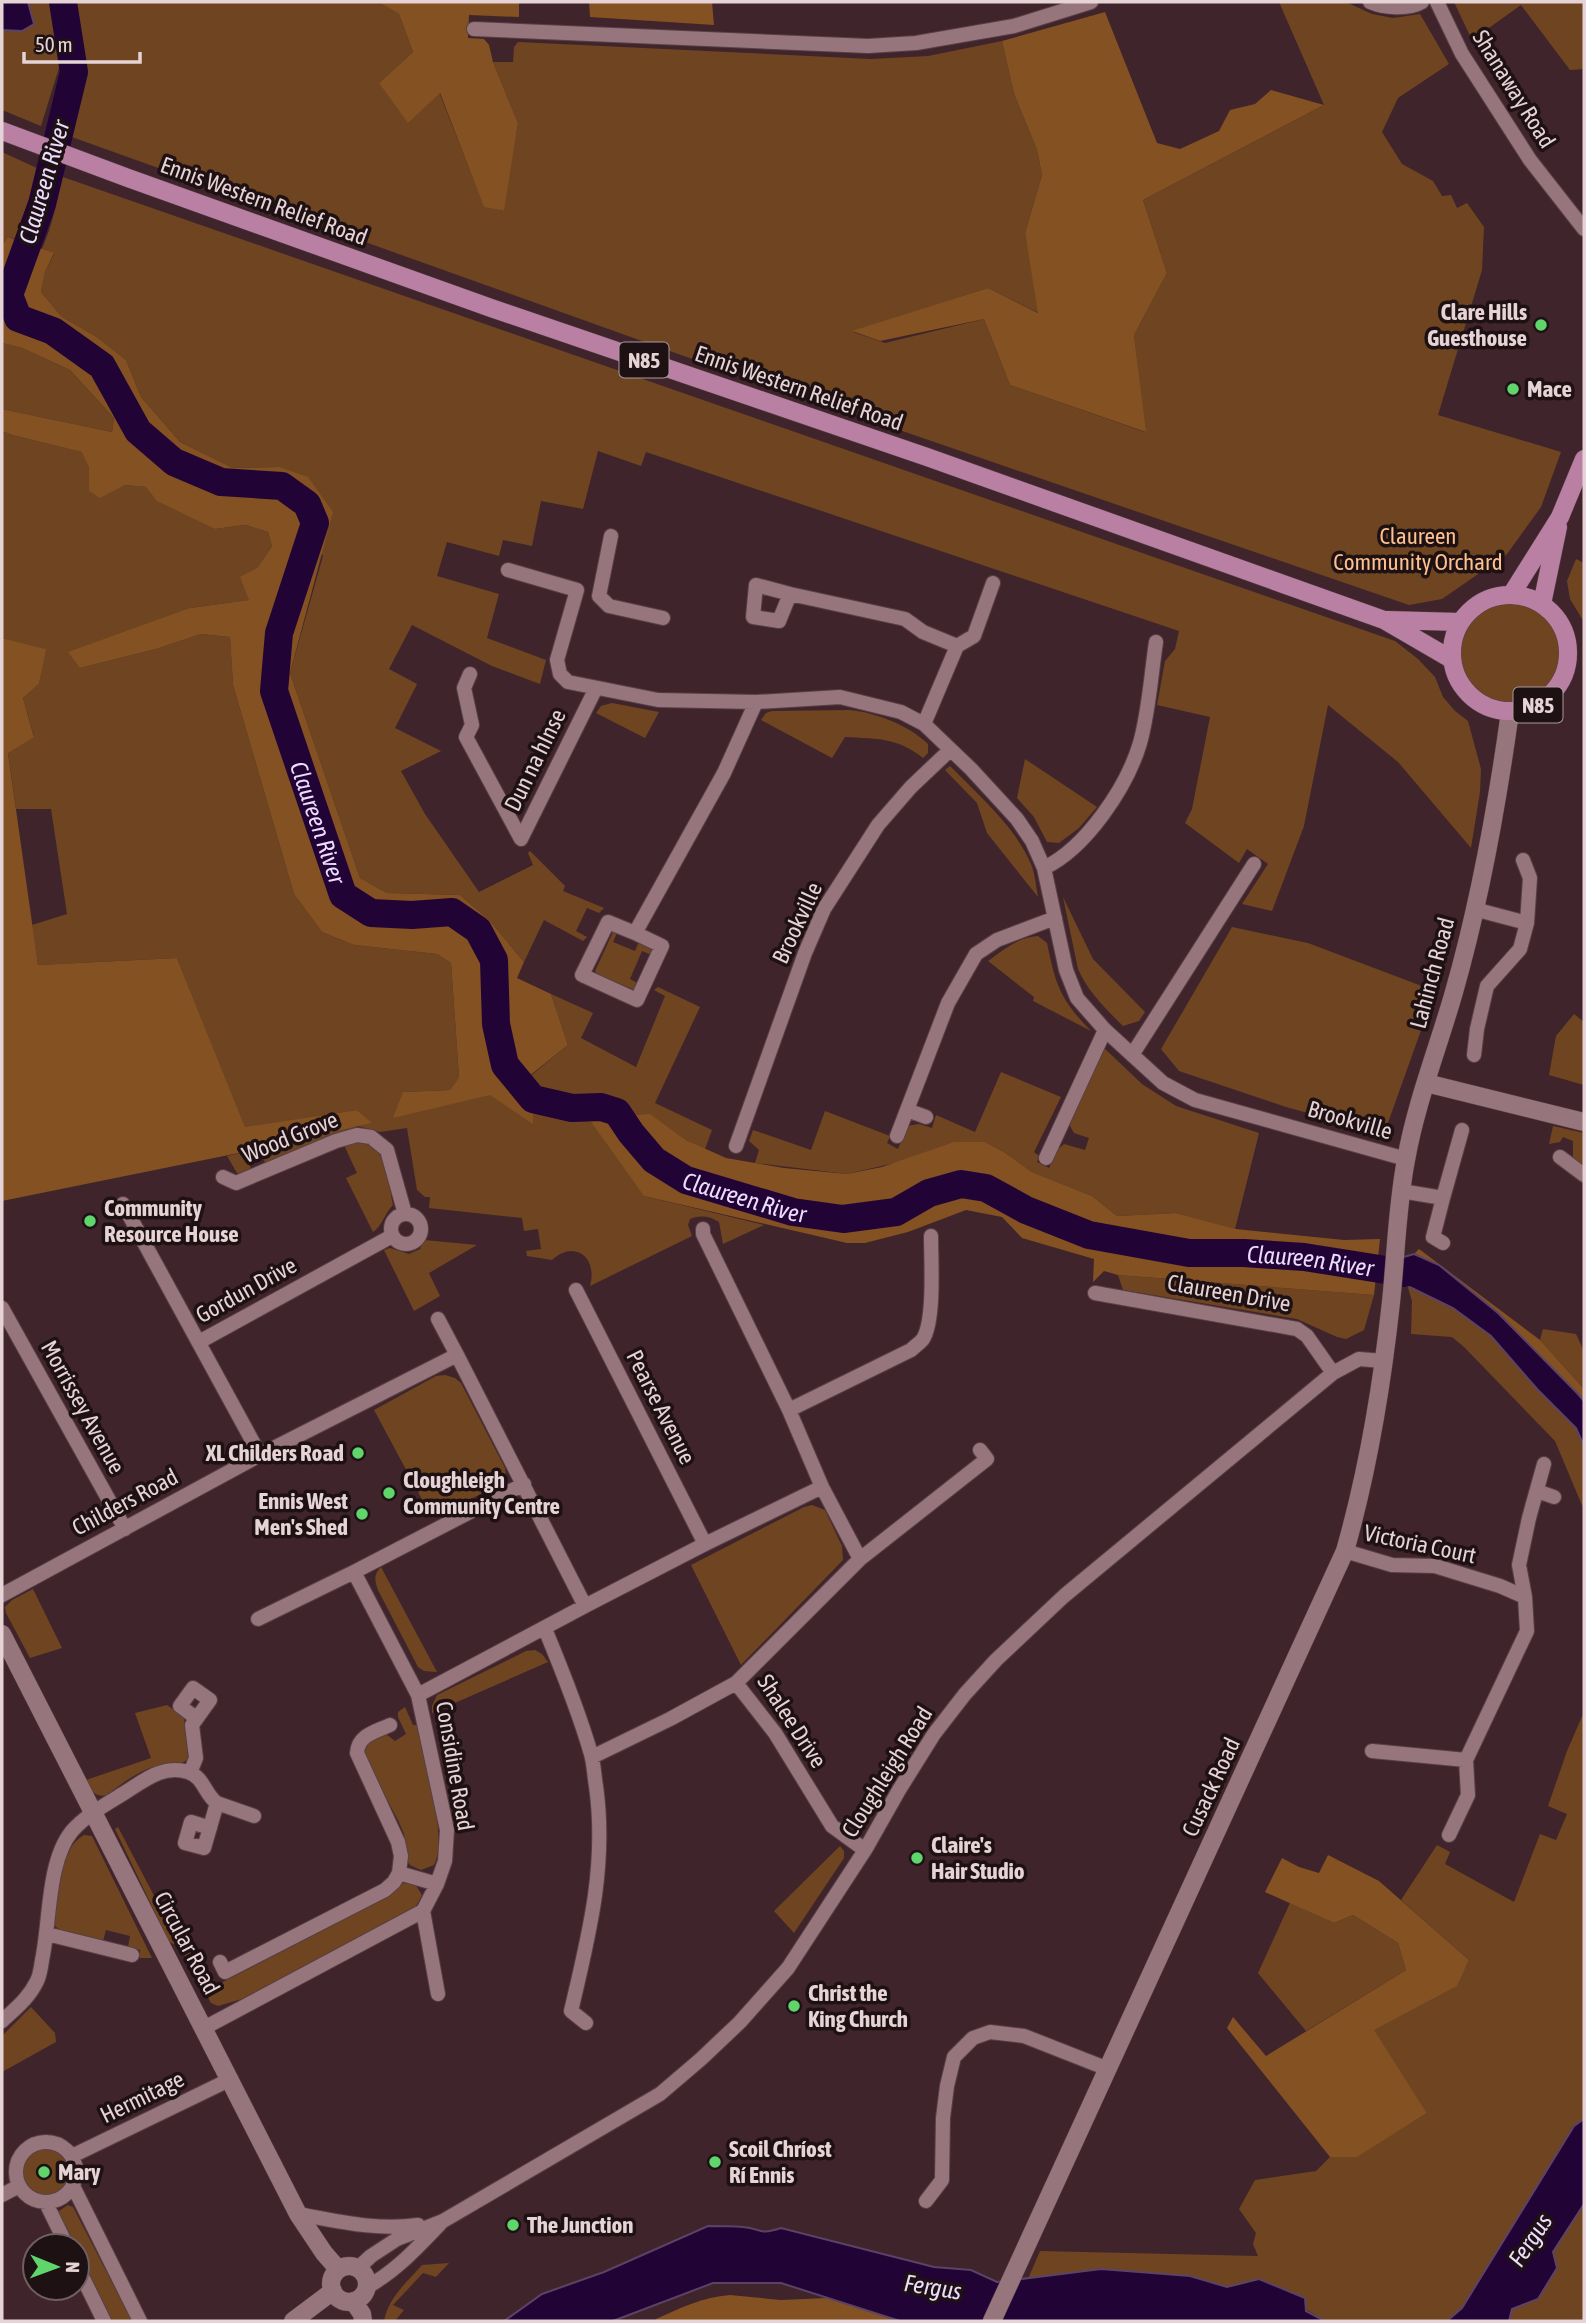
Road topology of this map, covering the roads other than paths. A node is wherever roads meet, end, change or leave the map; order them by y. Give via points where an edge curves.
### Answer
1 (1091, 2) edge
2 (1370, 2) edge
3 (1422, 2) edge
4 (1437, 2) edge
5 (474, 29) dead end
6 (500, 31) junction
7 (498, 47) dead end
8 (5, 132) edge
9 (1584, 229) edge
10 (1584, 458) edge
11 (1560, 517) junction
12 (611, 536) dead end
13 (508, 570) dead end
14 (993, 583) dead end
15 (577, 590) junction
16 (790, 594) dead end
17 (1511, 594) junction
18 (599, 596) junction
19 (1542, 604) junction
20 (663, 618) dead end
21 (1384, 620) junction
22 (1460, 622) junction
23 (1156, 642) dead end
24 (957, 646) junction
25 (1451, 659) junction
26 (470, 674) dead end
27 (596, 688) junction
28 (756, 702) junction
29 (1510, 712) junction
30 (924, 724) junction
31 (950, 750) junction
32 (1523, 860) dead end
33 (1254, 864) dead end
34 (1044, 868) junction
35 (1474, 909) junction
36 (1055, 918) junction
37 (1527, 923) junction
38 (635, 933) junction
39 (1105, 1030) junction
40 (1132, 1055) junction
41 (1474, 1055) dead end
42 (1426, 1083) junction
43 (907, 1110) junction
44 (926, 1117) dead end
45 (1584, 1122) edge
46 (1461, 1129) dead end
47 (897, 1136) dead end
48 (736, 1146) dead end
49 (1560, 1157) dead end
50 (1046, 1158) dead end
51 (1406, 1159) junction
52 (1584, 1175) edge
53 (223, 1177) dead end
54 (1401, 1191) junction
55 (1443, 1198) junction
56 (123, 1204) dead end
57 (405, 1214) junction
58 (703, 1229) dead end
59 (392, 1236) junction
60 (931, 1236) dead end
61 (1443, 1243) dead end
62 (576, 1290) dead end
63 (1095, 1293) dead end
64 (1391, 1303) joint
65 (2, 1308) edge
66 (438, 1319) dead end
67 (198, 1342) junction
68 (457, 1354) junction
69 (1383, 1361) junction
70 (1334, 1373) junction
71 (789, 1410) junction
72 (981, 1450) dead end
73 (260, 1455) junction
74 (1544, 1464) dead end
75 (524, 1484) junction
76 (822, 1487) junction
77 (1537, 1491) junction
78 (1554, 1497) dead end
79 (125, 1529) junction
80 (705, 1544) junction
81 (1345, 1551) junction
82 (860, 1559) junction
83 (354, 1572) junction
84 (2, 1595) edge
85 (1525, 1597) junction
86 (585, 1606) junction
87 (258, 1619) dead end
88 (545, 1629) junction
89 (2, 1634) edge
90 (736, 1683) junction
91 (418, 1695) junction
92 (196, 1718) dead end
93 (390, 1725) dead end
94 (1372, 1751) dead end
95 (592, 1757) junction
96 (1466, 1760) junction
97 (190, 1773) junction
98 (217, 1803) junction
99 (94, 1813) junction
100 (254, 1816) dead end
101 (209, 1828) dead end
102 (1449, 1835) dead end
103 (865, 1850) junction
104 (399, 1872) junction
105 (437, 1884) junction
106 (423, 1911) junction
107 (47, 1934) junction
108 (132, 1955) dead end
109 (220, 1962) dead end
110 (438, 1994) dead end
111 (2, 2021) edge
112 (586, 2023) dead end
113 (204, 2028) junction
114 (1108, 2069) junction
115 (231, 2079) junction
116 (72, 2156) junction
117 (19, 2186) junction
118 (74, 2188) junction
119 (2, 2195) edge
120 (926, 2200) dead end
121 (46, 2203) junction
122 (298, 2214) junction
123 (443, 2221) junction
124 (60, 2232) edge
125 (358, 2268) junction
126 (338, 2269) junction
127 (367, 2287) junction
128 (333, 2291) junction
129 (91, 2295) edge
130 (353, 2301) junction
131 (104, 2321) edge
132 (140, 2321) edge
133 (293, 2321) edge
134 (363, 2321) edge
135 (992, 2321) edge

1 - 6 street via 1014,26 916,43 868,46
2 - 3 street via 1398,7
4 - 9 street, Shanaway Road via 1462,54 1530,160
5 - 6 street
6 - 7 street
8 - 21 main road, Ennis Western Relief Road / N85 via 491,308
10 - 11 main road
11 - 17 main road
11 - 19 main road
12 - 18 street
13 - 15 street
14 - 24 street via 974,636
15 - 18 street
15 - 27 street, Dun na hInse via 558,660 560,674 568,682
16 - 24 street via 905,619
17 - 19 main road
17 - 22 main road via 1474,607
18 - 20 street via 609,606
19 - 29 main road, N85 via 1563,627 1568,641 1565,674 1543,702
21 - 22 main road, Ennis Western Relief Road / N85
21 - 25 main road, Ennis Western Relief Road / N85
22 - 25 main road
23 - 34 street via 1135,758 1096,825 1075,847
24 - 30 street
25 - 29 main road, N85 via 1455,676 1477,702
26 - 27 street, Dun na hInse via 464,688 472,725 466,737 521,839
27 - 28 street, Dun na hInse via 658,700
28 - 30 street, Dun na hInse via 839,696 901,712
28 - 38 street via 724,773
29 - 35 main road, Lahinch Road
30 - 31 street, Dun na hInse
31 - 34 street, Dun na hInse via 1017,819
31 - 48 street, Brookville via 878,825 824,909
32 - 37 street via 1530,878
33 - 40 street
34 - 36 street, Brookville
35 - 37 street
35 - 42 main road, Lahinch Road
36 - 39 street, Brookville via 1077,998
36 - 43 street via 997,940 975,954 948,1003
37 - 41 street via 1520,949 1487,986
38 - 38 street via 662,946 637,1000 582,975 608,922
39 - 40 street, Brookville
39 - 50 street
40 - 51 street, Brookville via 1163,1083 1195,1100
42 - 45 main road
42 - 51 main road, Lahinch Road
43 - 44 street
43 - 47 street
46 - 55 street
49 - 52 street
51 - 54 main road, Lahinch Road
53 - 57 street, Wood Grove via 236,1183 335,1141 357,1135 371,1137 387,1150
54 - 55 street
54 - 64 main road, Lahinch Road
55 - 61 street via 1433,1237
56 - 67 street
57 - 59 street via 391,1224
57 - 59 street, Gordun Drive via 419,1222 418,1237 404,1245
58 - 71 street
59 - 67 street, Gordun Drive
60 - 71 street via 932,1287 923,1339 911,1350
62 - 80 street, Pearse Avenue
63 - 70 street, Claureen Drive via 1297,1329
64 - 69 main road, Cusack Road
65 - 79 street, Morrissey Avenue
66 - 68 street
67 - 73 street, Gordun Drive
68 - 73 street, Childers Road
68 - 75 street
69 - 70 street, Cloughleigh Road via 1359,1359
69 - 81 main road, Cusack Road via 1366,1469
70 - 103 street, Cloughleigh Road via 1064,1597 996,1660 934,1734
71 - 76 street
72 - 82 street, Shalee Drive via 987,1459
73 - 79 street, Childers Road
74 - 77 street
75 - 83 street
75 - 86 street
76 - 80 street
76 - 82 street
77 - 78 street
77 - 85 street via 1519,1565
79 - 84 street, Childers Road
80 - 86 street
81 - 85 street, Victoria Court via 1392,1565 1435,1566
81 - 114 main road, Cusack Road
82 - 90 street, Shalee Drive
83 - 87 street
83 - 91 street
85 - 96 street via 1527,1631
86 - 88 street, Considine Road
88 - 91 street, Considine Road
88 - 95 street
89 - 99 main road, Circular Road
90 - 95 street
90 - 103 street, Shalee Drive via 775,1733 832,1826
91 - 105 street, Considine Road via 447,1830 445,1861
92 - 97 street via 192,1725 196,1758
93 - 104 street via 361,1739 357,1753 398,1842
94 - 96 street via 1392,1745
95 - 112 street via 600,1856 589,1934 570,2011
96 - 102 street via 1468,1795
97 - 98 street
97 - 99 street via 159,1772
98 - 100 street
98 - 101 street
99 - 107 street via 72,1831 56,1862
99 - 113 main road, Circular Road
103 - 123 street, Cloughleigh Road via 788,1968 701,2059 660,2094
104 - 105 street
104 - 109 street via 385,1890 225,1972
105 - 106 street, Considine Road
106 - 110 street
106 - 113 street
107 - 108 street
107 - 111 street via 38,1979 29,1996
113 - 115 main road, Circular Road
114 - 120 street via 1024,2036 990,2032 973,2038 954,2057 943,2118 942,2180
114 - 135 main road, Cusack Road
115 - 116 street, Hermitage
115 - 122 main road, Circular Road
116 - 117 street via 60,2145 30,2145 18,2160
116 - 118 street
117 - 119 street
117 - 121 street via 29,2197
118 - 121 street
118 - 132 street
121 - 124 street
122 - 123 street, Cloughleigh Road via 400,2228
122 - 126 main road, Circular Road
123 - 125 street, Cloughleigh Road via 397,2239
123 - 127 street, Cloughleigh Road via 413,2253
125 - 126 main road
125 - 127 main road
126 - 128 main road via 331,2283
127 - 130 main road
128 - 130 main road via 338,2298
128 - 133 main road
129 - 131 street
130 - 134 main road

